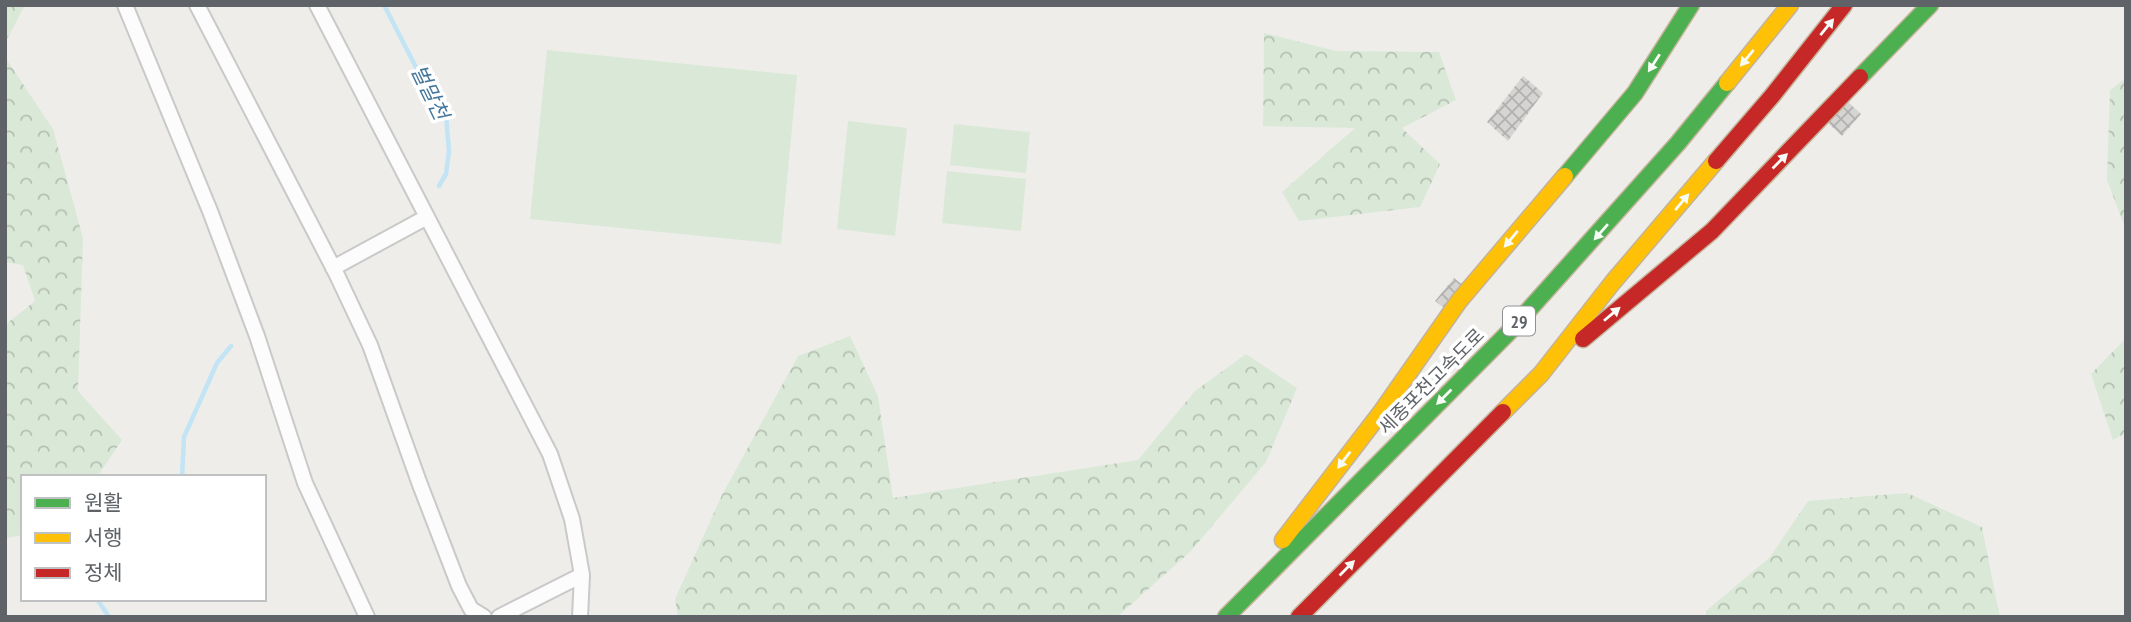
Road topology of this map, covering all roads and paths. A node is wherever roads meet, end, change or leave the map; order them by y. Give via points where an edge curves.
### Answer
1 (125, 5) edge
2 (197, 5) edge
3 (317, 5) edge
4 (1691, 5) edge
5 (1790, 5) edge
6 (1844, 5) edge
7 (1930, 5) edge
8 (427, 217) junction
9 (333, 268) junction
10 (1541, 374) junction
11 (582, 575) junction
12 (367, 617) edge
13 (484, 617) edge
14 (499, 617) edge
15 (580, 617) edge
16 (1225, 617) edge
17 (1299, 617) edge

1 - 12 street via 257,336 305,484
2 - 9 street
3 - 8 street
4 -> 16 highway via 1635,93 1459,301 1382,411
5 -> 16 highway, 세종포천고속도로 / 29 via 1678,143 1510,331
10 -> 6 highway, 29
10 -> 7 highway via 1712,230
8 - 9 street
8 - 11 street via 550,454 572,519
9 - 13 street via 370,345 459,586 471,609
17 -> 10 highway, 29
11 - 14 street
11 - 15 street

